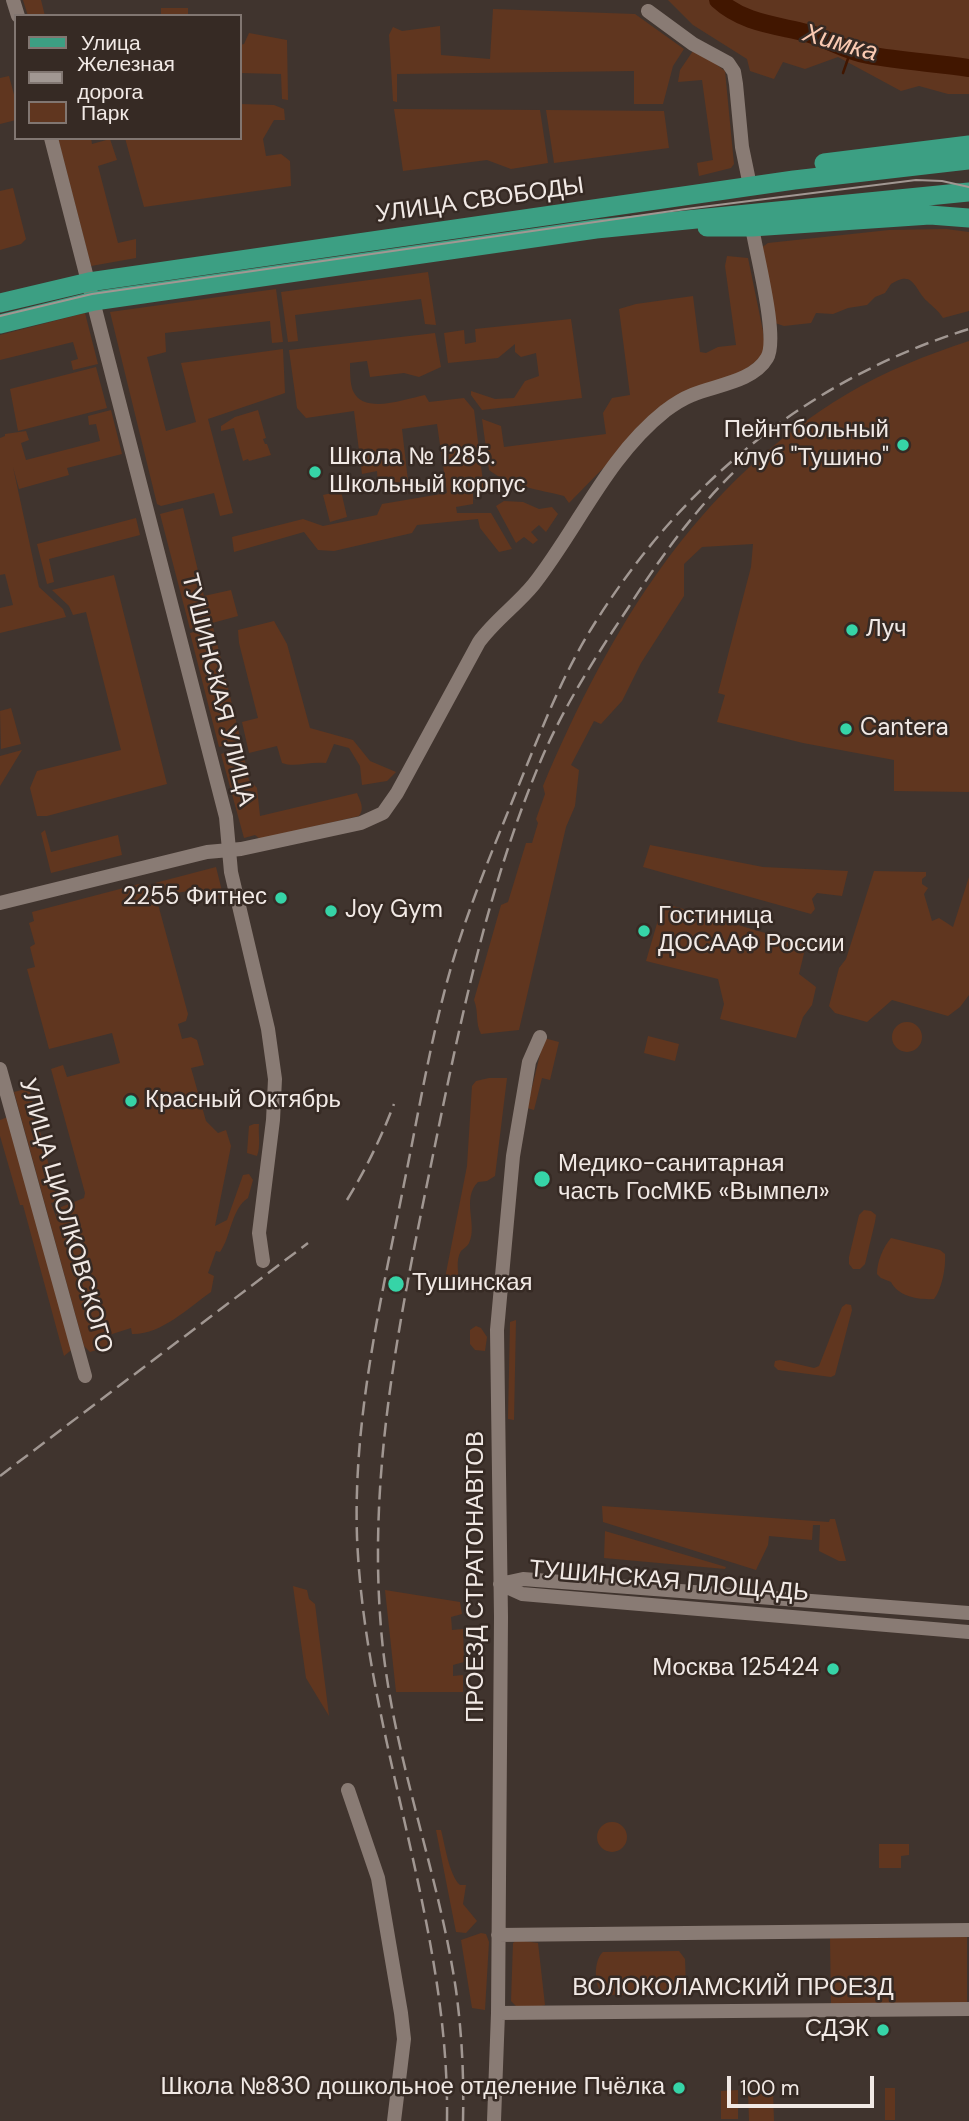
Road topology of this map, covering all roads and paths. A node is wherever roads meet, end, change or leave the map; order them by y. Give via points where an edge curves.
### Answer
1 (648, 11) dead end
2 (52, 140) edge
3 (969, 145) edge
4 (969, 160) edge
5 (748, 176) junction
6 (969, 192) edge
7 (679, 197) junction
8 (969, 218) edge
9 (650, 224) junction
10 (752, 227) junction
11 (91, 292) junction
12 (0, 303) edge
13 (0, 324) edge
14 (228, 849) junction
15 (0, 903) edge
16 (540, 1037) dead end
17 (0, 1069) edge
18 (263, 1261) dead end
19 (85, 1376) dead end
20 (500, 1584) junction
21 (969, 1613) edge
22 (969, 1632) edge
23 (348, 1790) dead end
24 (969, 1930) edge
25 (498, 1935) junction
26 (969, 2009) edge
27 (498, 2013) junction
28 (394, 2121) edge
29 (494, 2121) edge

1 - 5 street via 728,63 736,84
2 - 11 street, ТУШИНСКАЯ УЛИЦА
3 - 5 main road
4 - 7 main road, УЛИЦА СВОБОДЫ
5 - 7 main road
6 - 9 main road, УЛИЦА СВОБОДЫ
7 - 11 main road, УЛИЦА СВОБОДЫ
8 - 10 main road via 930,215
9 - 10 main road
9 - 11 main road, УЛИЦА СВОБОДЫ
10 - 14 street via 770,328 767,358 747,375 679,401 640,435 590,498 532,586 479,642 383,813 361,823
11 - 12 main road, УЛИЦА СВОБОДЫ
11 - 13 main road, УЛИЦА СВОБОДЫ
11 - 14 street, ТУШИНСКАЯ УЛИЦА via 226,817
14 - 15 street
14 - 18 street, ТУШИНСКАЯ УЛИЦА via 275,1079 259,1233
16 - 20 street, ПРОЕЗД СТРАТОНАВТОВ via 529,1062 513,1156 498,1300
17 - 19 street, УЛИЦА ЦИОЛКОВСКОГО
20 - 21 street, ТУШИНСКАЯ ПЛОЩАДЬ via 523,1578
20 - 22 street, ТУШИНСКАЯ ПЛОЩАДЬ via 522,1594
20 - 25 street, ПРОЕЗД СТРАТОНАВТОВ
23 - 28 street via 378,1878 401,2013 404,2039
24 - 25 street
25 - 27 street, ПРОЕЗД СТРАТОНАВТОВ
26 - 27 street, ВОЛОКОЛАМСКИЙ ПРОЕЗД
27 - 29 street, ПРОЕЗД СТРАТОНАВТОВ

